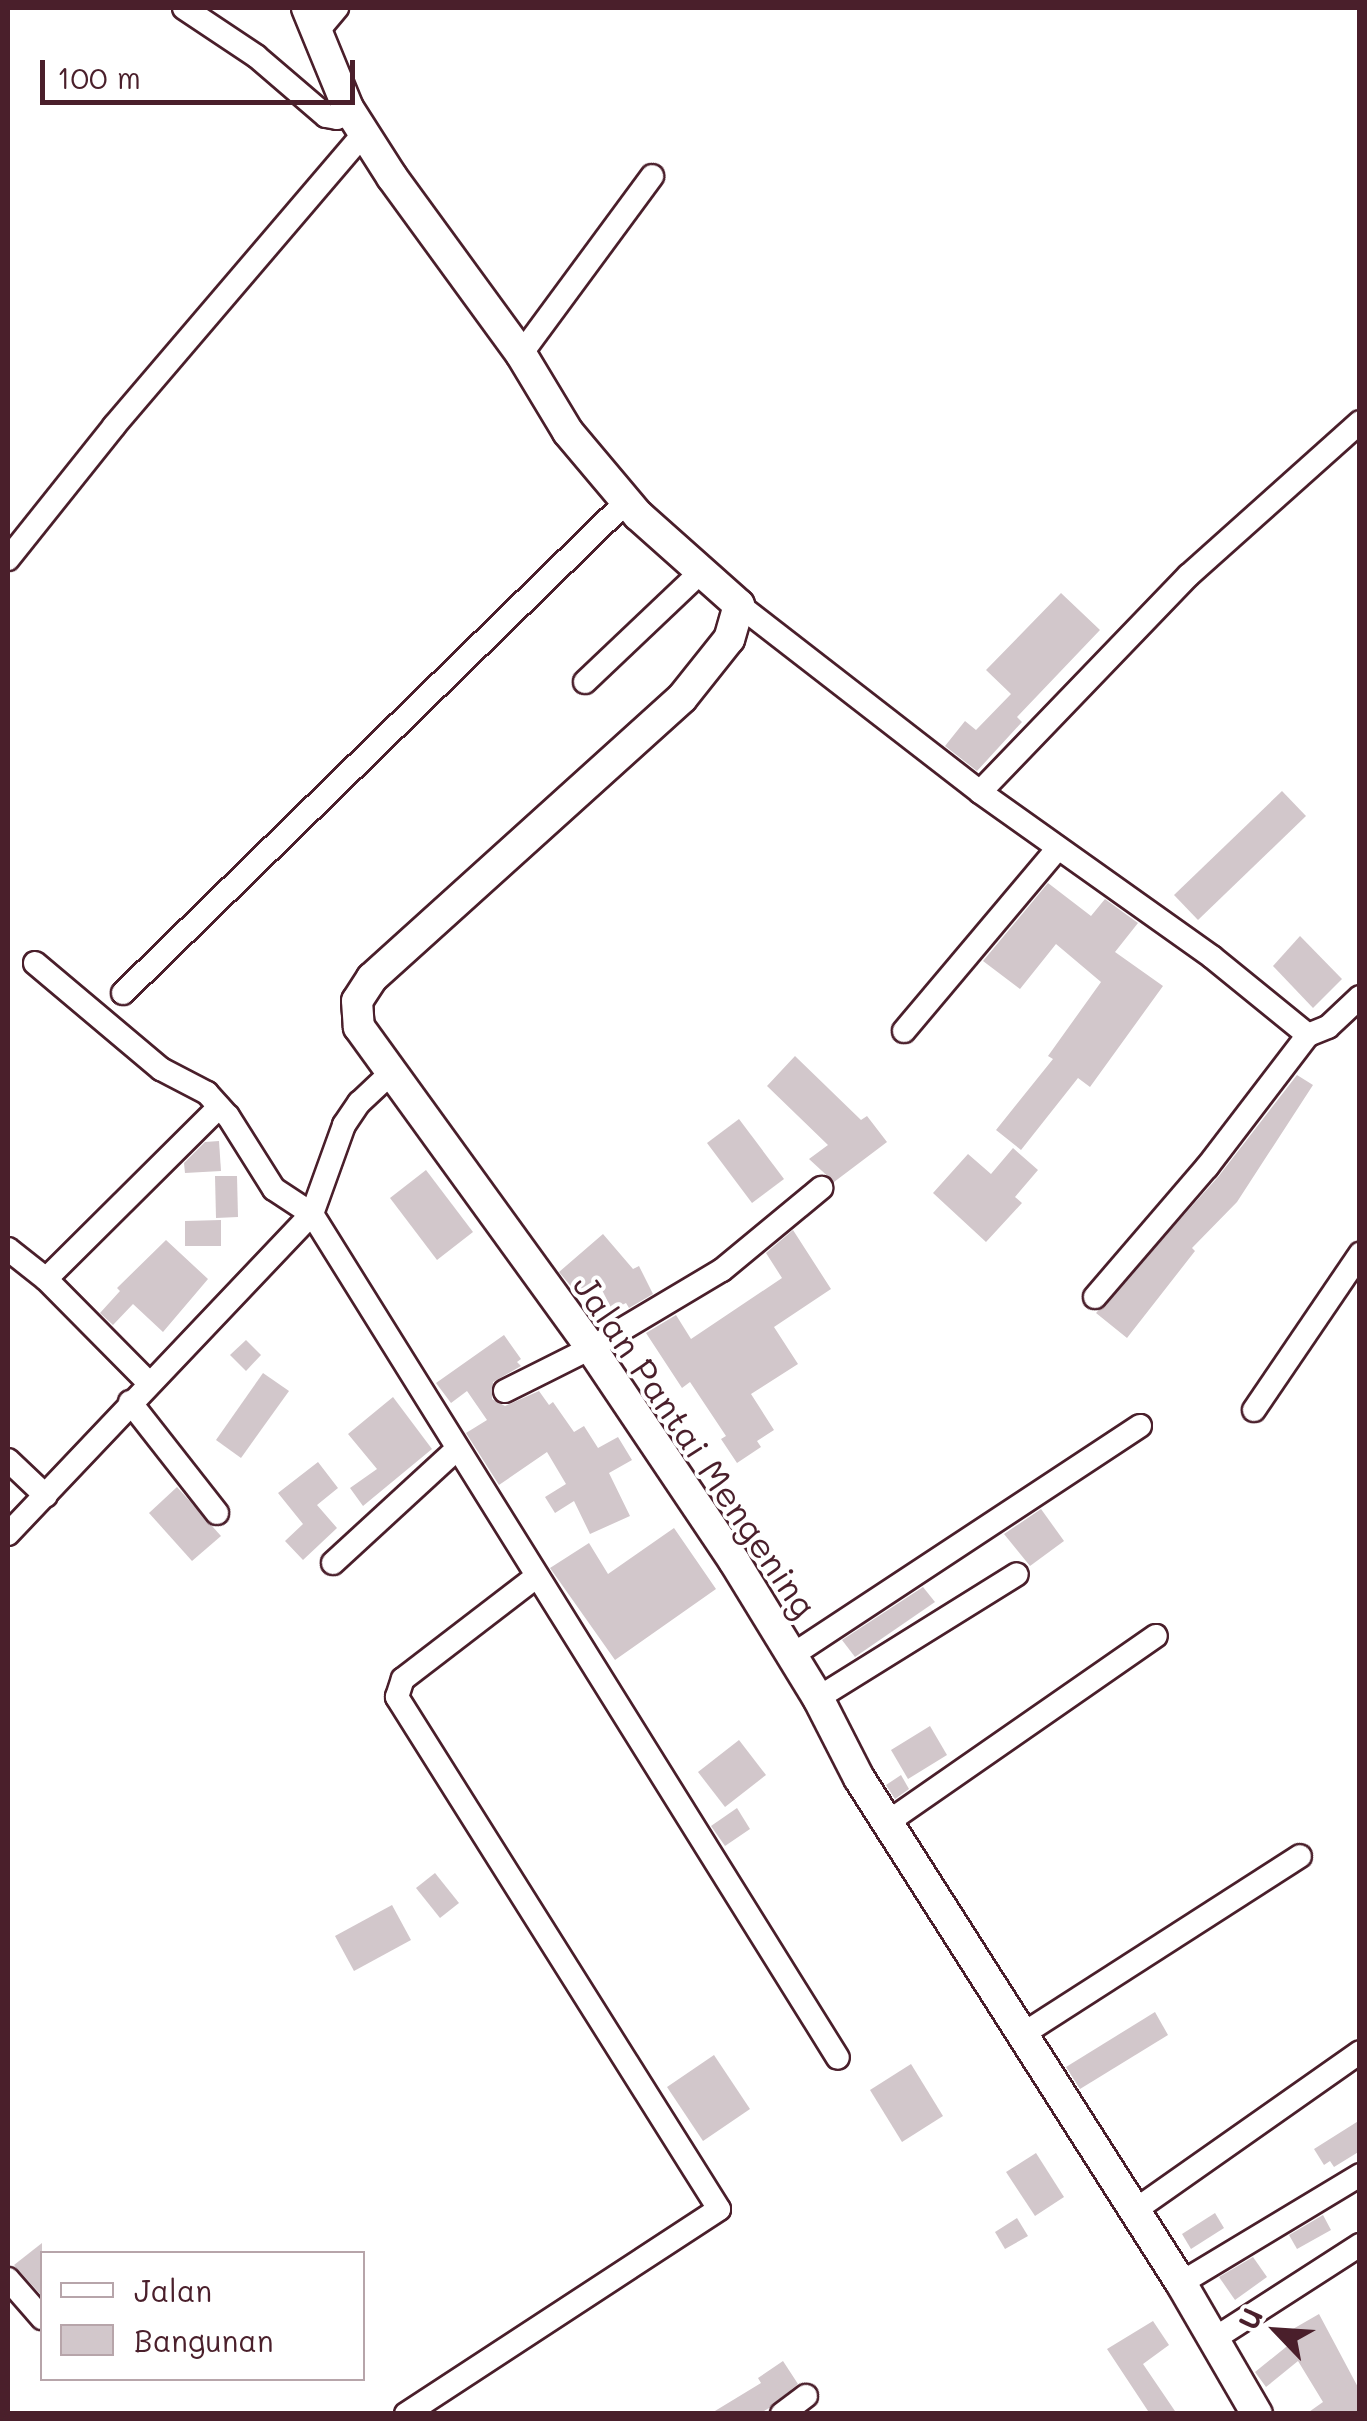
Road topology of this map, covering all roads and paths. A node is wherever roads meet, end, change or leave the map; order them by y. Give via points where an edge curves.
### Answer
1 (184, 8) edge
2 (338, 8) edge
3 (312, 20) edge
4 (356, 120) junction
5 (652, 176) dead end
6 (520, 354) junction
7 (1360, 422) edge
8 (627, 501) junction
9 (8, 559) edge
10 (702, 571) junction
11 (739, 605) junction
12 (585, 682) dead end
13 (980, 792) junction
14 (1058, 848) junction
15 (35, 963) dead end
16 (123, 994) dead end
17 (1360, 997) edge
18 (904, 1030) dead end
19 (1308, 1035) junction
20 (390, 1073) junction
21 (219, 1107) junction
22 (821, 1188) dead end
23 (308, 1219) junction
24 (8, 1249) edge
25 (1360, 1254) edge
26 (46, 1279) junction
27 (1095, 1297) dead end
28 (591, 1348) junction
29 (149, 1383) junction
30 (505, 1391) dead end
31 (130, 1402) junction
32 (1254, 1410) dead end
33 (1140, 1426) dead end
34 (456, 1450) junction
35 (8, 1460) edge
36 (46, 1496) junction
37 (217, 1513) dead end
38 (8, 1534) edge
39 (333, 1563) dead end
40 (1017, 1574) dead end
41 (536, 1576) junction
42 (1156, 1636) dead end
43 (791, 1656) junction
44 (818, 1698) junction
45 (888, 1822) junction
46 (1300, 1856) dead end
47 (1023, 2034) junction
48 (1360, 2052) edge
49 (838, 2058) dead end
50 (1360, 2175) edge
51 (1134, 2211) junction
52 (1360, 2245) edge
53 (8, 2279) edge
54 (1181, 2283) junction
55 (40, 2316) edge
56 (1214, 2338) junction
57 (806, 2396) dead end
58 (406, 2414) edge
59 (782, 2414) edge
60 (1257, 2414) edge

1 - 4 street via 256,56 326,116
2 - 3 street
3 - 4 street
4 - 6 street
4 - 9 street
5 - 6 street
6 - 8 street via 568,432
7 - 13 street via 1189,575
8 - 10 street
8 - 16 street
10 - 11 street
10 - 12 street
11 - 13 street
11 - 20 street, Jalan Pantai Mengening via 729,639 682,698 362,990 359,1026
13 - 14 street
14 - 18 street
14 - 19 street
15 - 21 street via 161,1069
17 - 19 street via 1328,1027
19 - 27 street
20 - 23 street via 344,1125
20 - 28 street, Jalan Pantai Mengening
21 - 23 street via 274,1188
21 - 26 street
22 - 28 street via 722,1270
23 - 29 street
23 - 34 street
24 - 26 street
25 - 32 street
26 - 29 street
28 - 30 street
28 - 43 street, Jalan Pantai Mengening
29 - 31 street
31 - 36 street
31 - 37 street
33 - 43 street
34 - 39 street
34 - 41 street
35 - 36 street
36 - 38 street
40 - 44 street
41 - 49 street
41 - 58 street via 404,1679 397,1697 719,2209
42 - 45 street
43 - 44 street, Jalan Pantai Mengening
44 - 45 street, Jalan Pantai Mengening
45 - 47 street, Jalan Pantai Mengening
46 - 47 street
47 - 51 street, Jalan Pantai Mengening
48 - 51 street
50 - 54 street
51 - 54 street, Jalan Pantai Mengening
52 - 56 street
53 - 55 street
54 - 56 street, Jalan Pantai Mengening
56 - 60 street, Jalan Pantai Mengening
57 - 59 street

